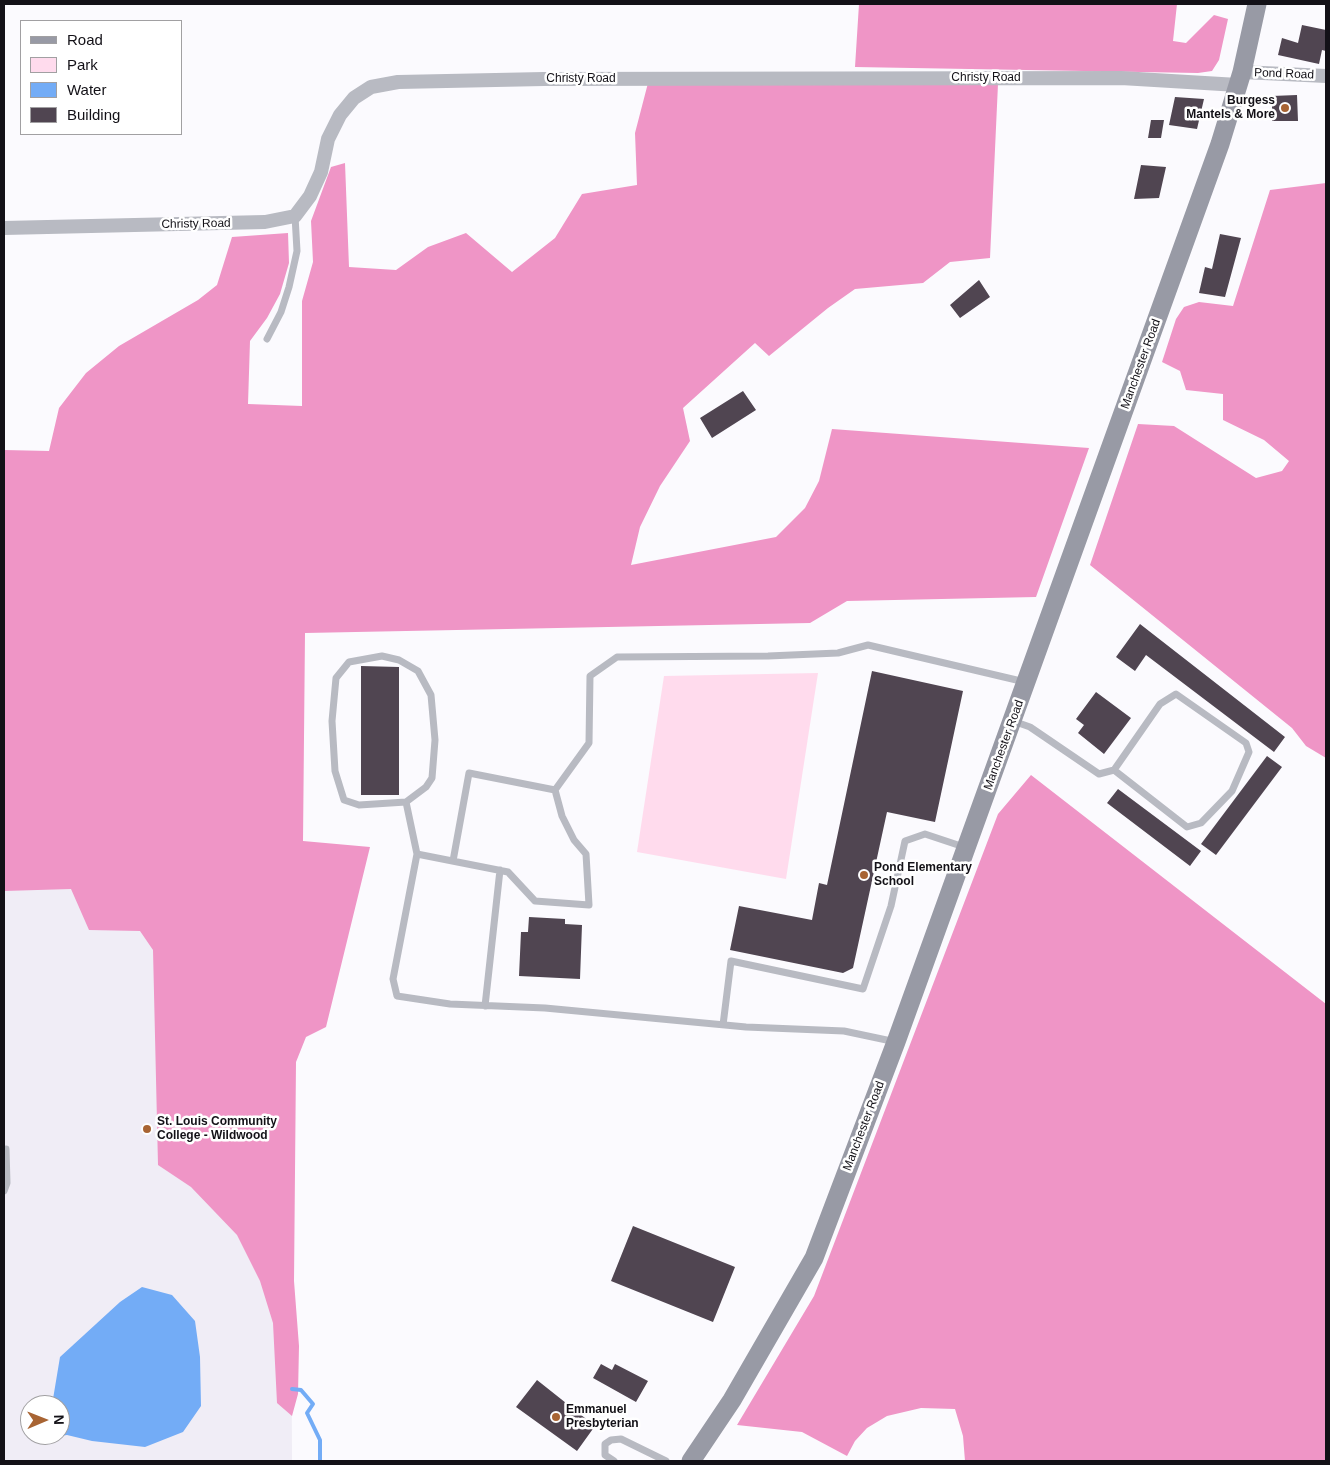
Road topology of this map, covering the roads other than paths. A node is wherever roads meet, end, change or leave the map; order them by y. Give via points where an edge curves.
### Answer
1 (1257, 4) edge
2 (1326, 76) edge
3 (1240, 79) junction
4 (295, 216) junction
5 (4, 228) edge
6 (267, 339) dead end
7 (1026, 683) junction
8 (1013, 721) junction
9 (1114, 770) junction
10 (555, 790) junction
11 (406, 802) junction
12 (967, 848) junction
13 (417, 854) junction
14 (453, 861) junction
15 (500, 870) junction
16 (485, 1006) junction
17 (723, 1025) junction
18 (896, 1042) junction
19 (6, 1149) dead end
20 (4, 1191) edge
21 (614, 1461) edge
22 (666, 1461) edge
23 (691, 1461) edge

1 - 3 street, Manchester Road
2 - 3 street, Pond Road
3 - 4 street, Christy Road via 525,79 398,82 371,88 354,98 340,115 328,139 321,172 310,196
3 - 7 street, Manchester Road via 1220,144
4 - 5 street, Christy Road via 265,222
4 - 6 lane via 296,251 290,286
7 - 8 street, Manchester Road
7 - 10 lane via 868,644 838,653 617,657 590,676 589,743
8 - 9 lane via 1030,727 1092,771 1099,774
8 - 12 street, Manchester Road
9 - 9 lane via 1160,704 1176,694 1246,743 1249,752 1232,791 1201,823 1187,827
10 - 14 lane via 469,773
10 - 15 lane via 562,816 574,840 586,854 589,904 535,902 508,872
11 - 11 lane via 426,787 432,778 435,740 431,695 418,671 399,660 382,656 349,662 336,678 332,721 335,771 344,800 359,805
11 - 13 lane
12 - 17 lane via 925,834 905,841 891,906 863,989 731,961
12 - 18 street, Manchester Road
13 - 14 lane
13 - 16 lane via 393,979 397,996
14 - 15 lane
15 - 16 lane
16 - 17 lane via 545,1008
17 - 18 lane via 844,1031
18 - 23 street, Manchester Road via 814,1258 732,1400
19 - 20 lane
21 - 22 lane via 605,1454 605,1444 621,1439

